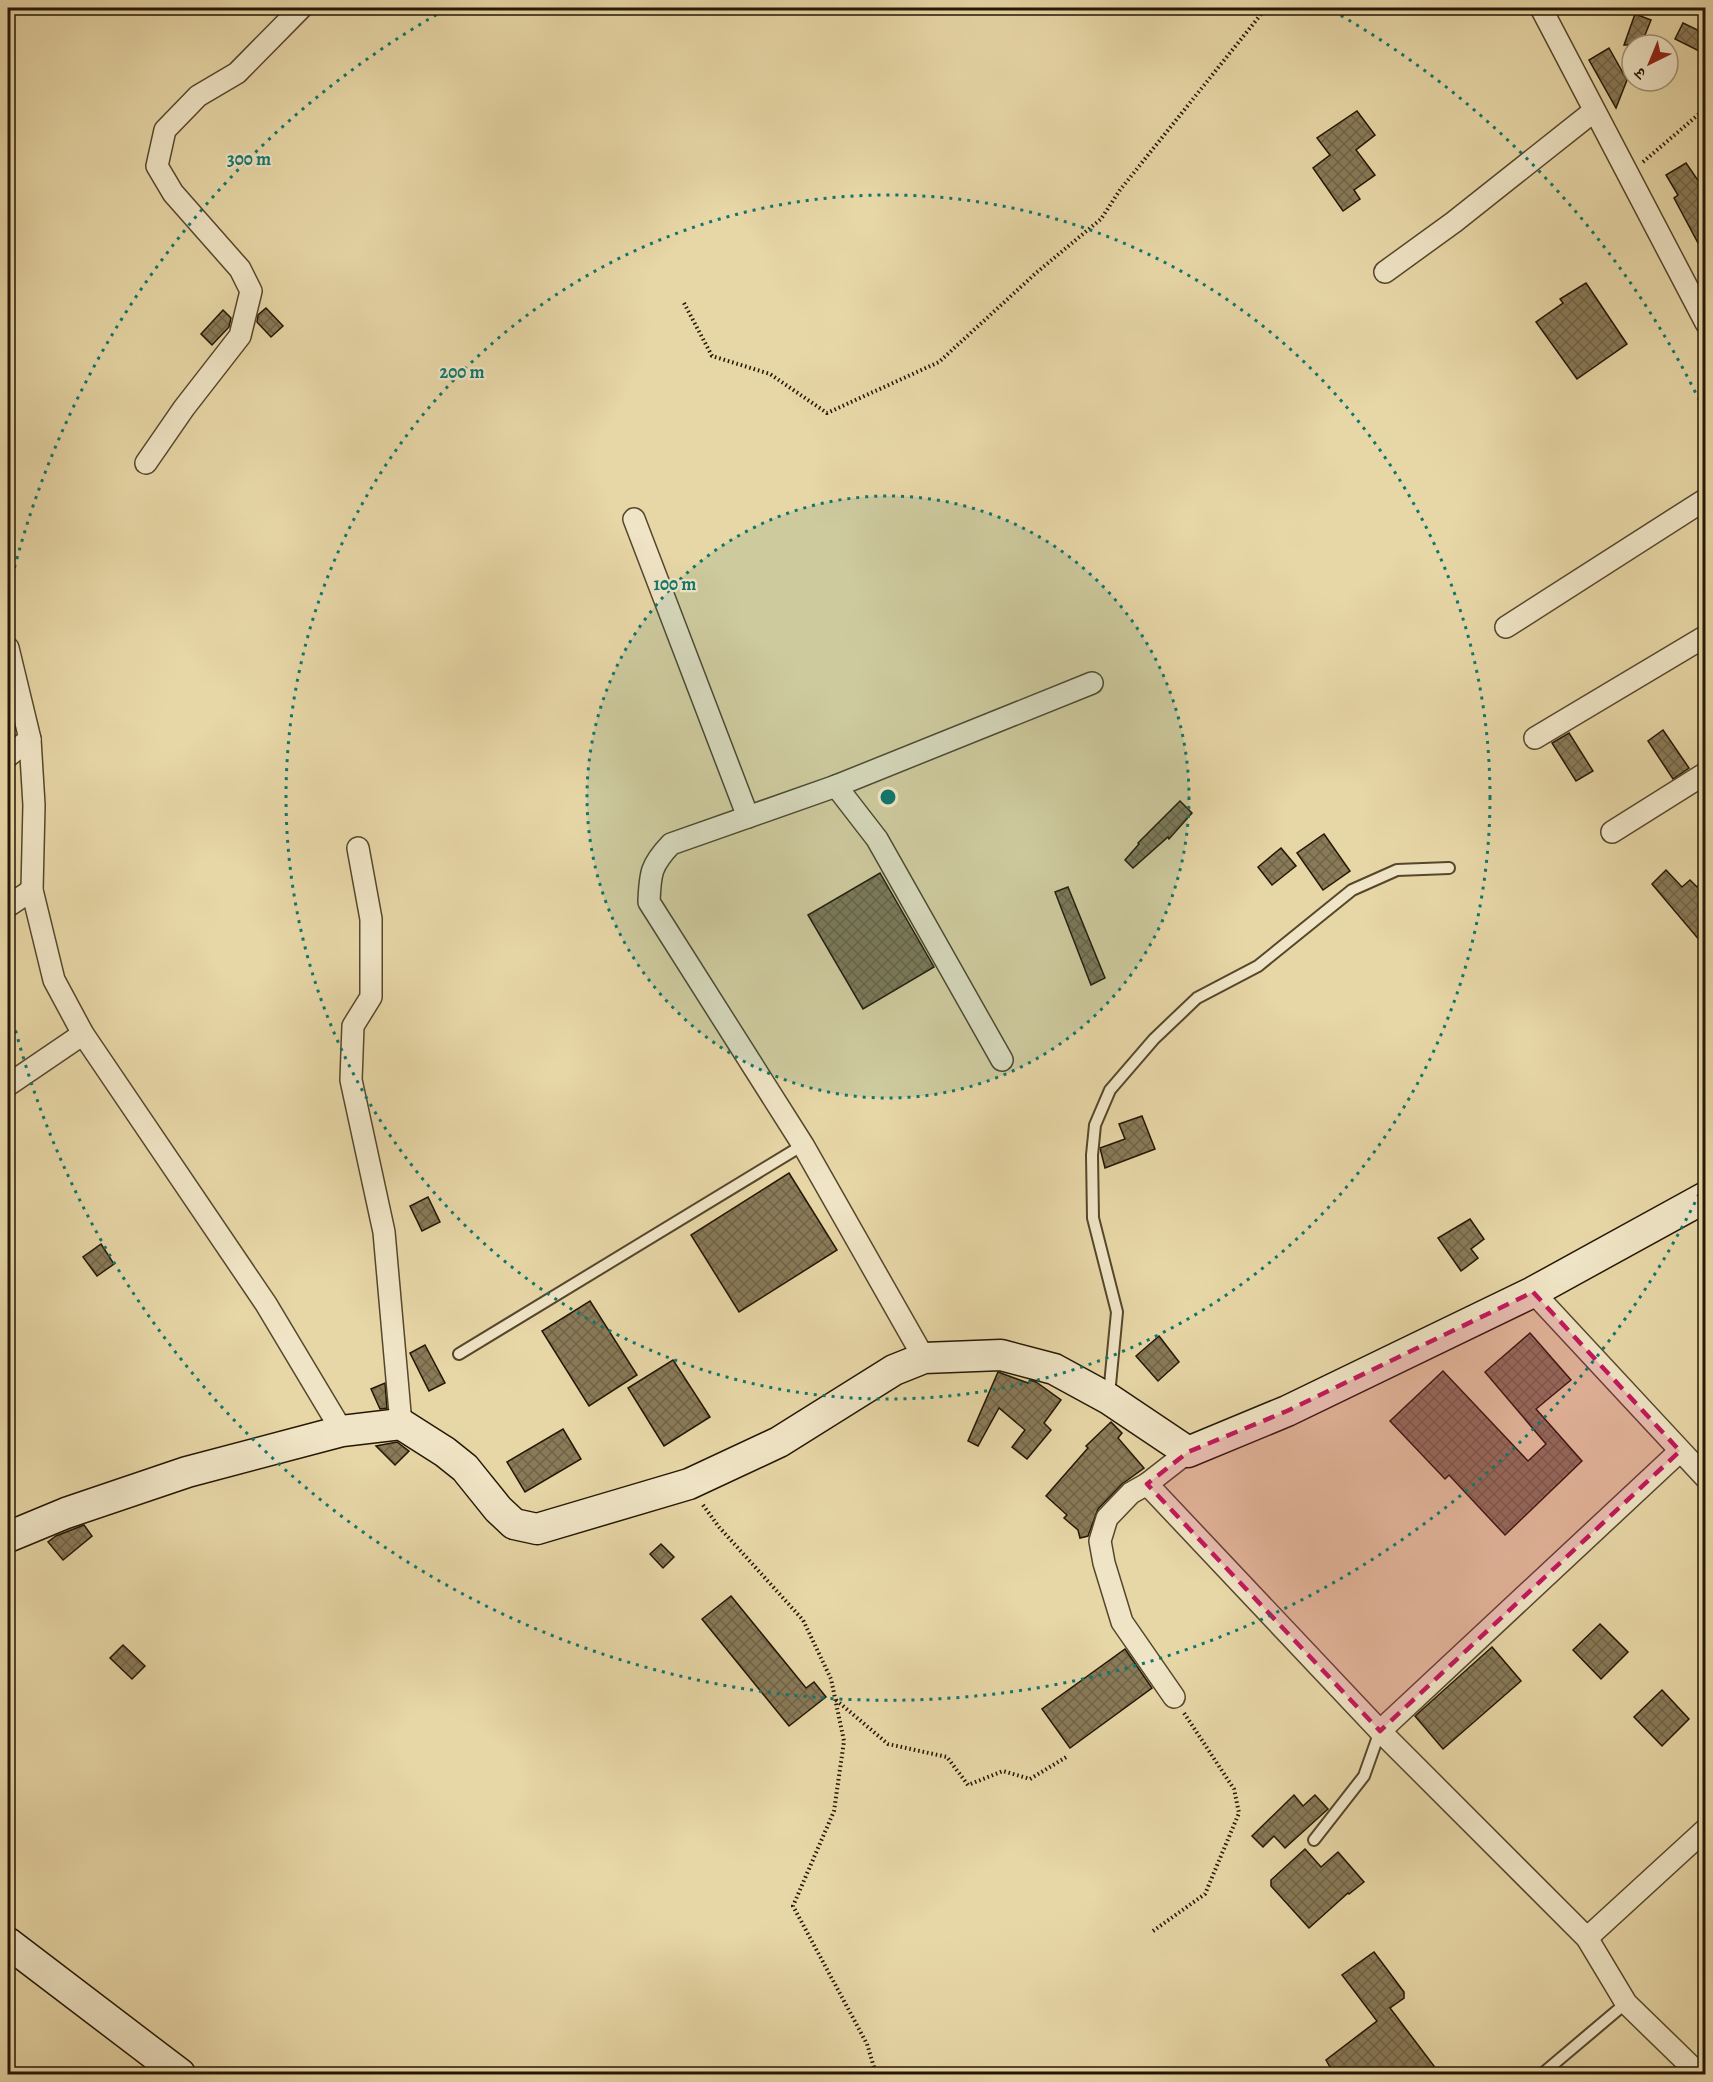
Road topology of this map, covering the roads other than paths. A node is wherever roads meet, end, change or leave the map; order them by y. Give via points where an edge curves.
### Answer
1 (301, 8) edge
2 (1541, 8) edge
3 (1594, 111) junction
4 (1384, 272) dead end
5 (1706, 323) edge
6 (146, 464) dead end
7 (1706, 499) edge
8 (634, 519) dead end
9 (1506, 627) dead end
10 (1706, 636) edge
11 (8, 648) edge
12 (1092, 683) dead end
13 (1535, 738) dead end
14 (30, 739) junction
15 (8, 756) edge
16 (1706, 773) edge
17 (836, 786) junction
18 (748, 817) junction
19 (1612, 832) dead end
20 (358, 848) dead end
21 (1449, 868) dead end
22 (32, 890) junction
23 (8, 906) edge
24 (83, 1034) junction
25 (1002, 1060) dead end
26 (8, 1085) edge
27 (803, 1145) junction
28 (1706, 1197) edge
29 (1533, 1292) junction
30 (459, 1354) dead end
31 (924, 1358) junction
32 (1109, 1399) junction
33 (401, 1424) junction
34 (342, 1431) junction
35 (1680, 1451) junction
36 (1188, 1452) junction
37 (1706, 1478) edge
38 (1147, 1484) junction
39 (8, 1537) edge
40 (1174, 1697) road end
41 (1380, 1731) junction
42 (1706, 1829) edge
43 (1314, 1840) dead end
44 (1587, 1938) junction
45 (8, 1943) edge
46 (1626, 2003) junction
47 (180, 2074) edge
48 (1542, 2074) edge
49 (1699, 2074) edge

1 - 6 street via 237,73 198,96 165,130 158,166 172,193 240,269 251,291 240,336
2 - 3 street
3 - 4 street
3 - 5 street
7 - 9 street
8 - 18 street
10 - 13 street
11 - 14 street
12 - 17 street
14 - 15 street
14 - 22 street via 34,805
16 - 19 street
17 - 18 street
17 - 25 street via 877,839
18 - 27 street via 671,844 656,860 650,876 649,902
20 - 33 street via 371,920 370,997 353,1026 351,1080 384,1232
21 - 32 lane via 1397,870 1352,890 1258,966 1197,998 1154,1039 1110,1090 1095,1125 1092,1155 1093,1218 1117,1312
22 - 23 street
22 - 24 street via 54,980
24 - 26 street
24 - 34 street via 266,1304
27 - 30 lane
27 - 31 street
28 - 29 street
29 - 35 street
29 - 36 street via 1287,1411
31 - 32 street via 1001,1355 1054,1369
31 - 33 street via 894,1370 779,1442 689,1484 537,1529 523,1528 498,1509 465,1468
32 - 36 street
33 - 34 street
34 - 39 street via 187,1472
35 - 37 street
35 - 41 street
36 - 38 street
38 - 40 street via 1131,1493 1107,1518 1100,1541 1122,1622
38 - 41 street
41 - 43 lane via 1364,1776
41 - 44 street
42 - 44 street
44 - 46 street
45 - 47 street
46 - 48 lane
46 - 49 street

